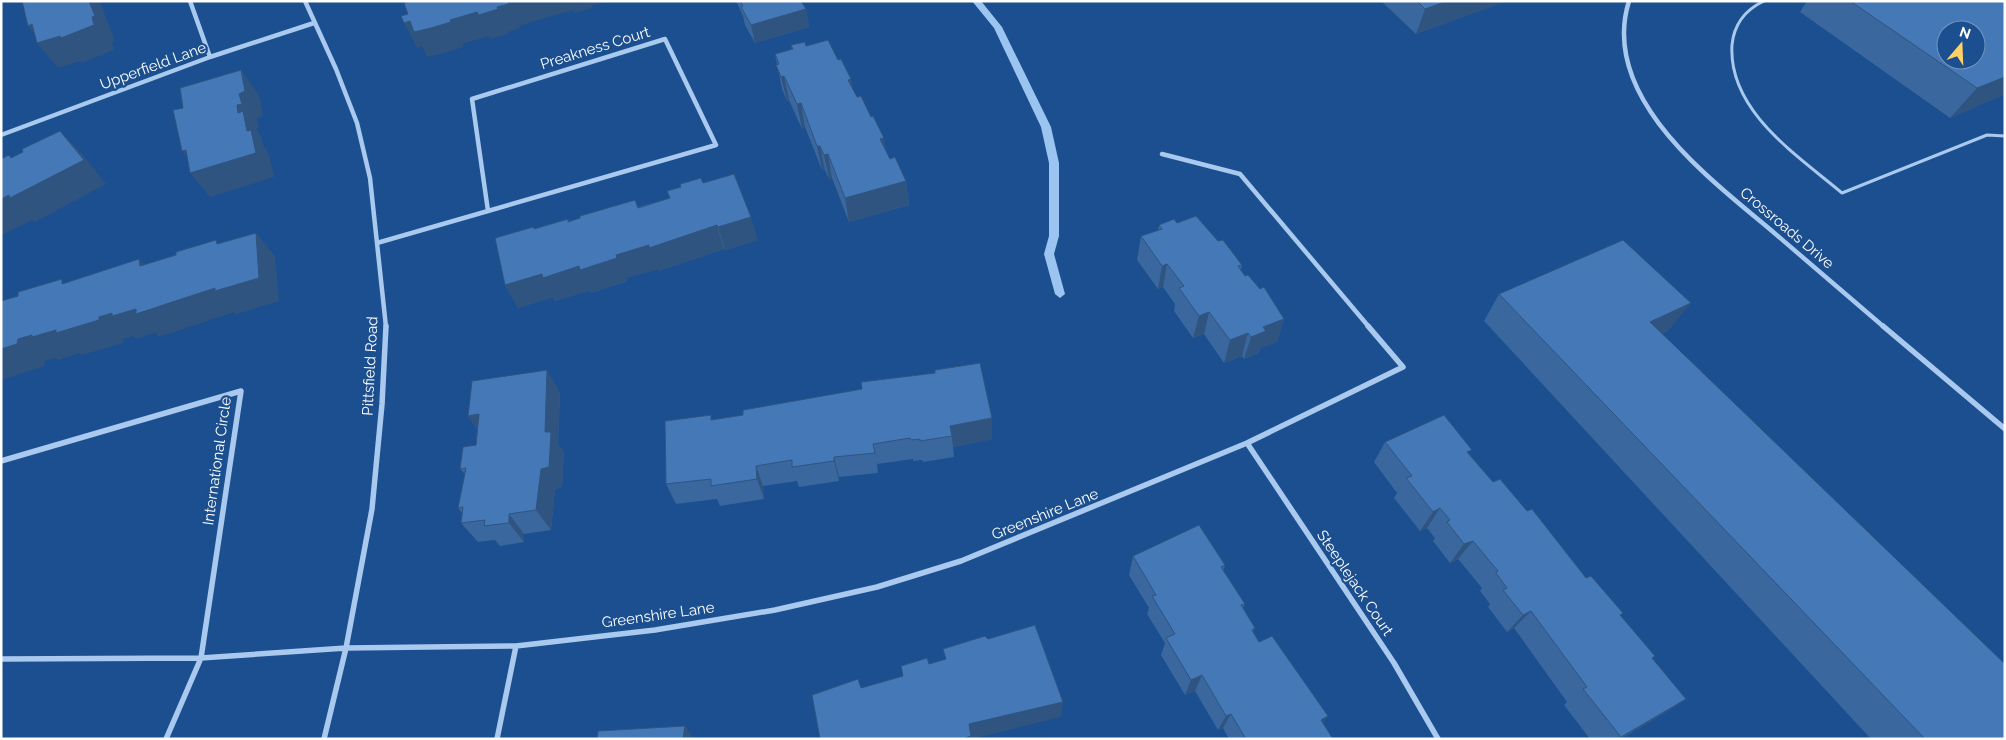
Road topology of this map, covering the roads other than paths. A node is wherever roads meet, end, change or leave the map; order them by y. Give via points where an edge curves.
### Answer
1 (190, 1) edge
2 (305, 1) edge
3 (1629, 1) edge
4 (1764, 1) edge
5 (314, 23) junction
6 (210, 57) junction
7 (1, 135) edge
8 (2005, 136) edge
9 (1162, 154) dead end
10 (488, 211) junction
11 (377, 243) junction
12 (2005, 430) edge
13 (1246, 443) junction
14 (1, 461) edge
15 (516, 646) junction
16 (346, 648) junction
17 (201, 658) junction
18 (1, 659) edge
19 (166, 739) edge
20 (324, 739) edge
21 (496, 739) edge
22 (1438, 739) edge

1 - 6 street
2 - 5 street, Pittsfield Road
3 - 12 street, Crossroads Drive via 1624,28 1634,78 1651,114 1676,146 1716,184
4 - 8 lane via 1746,10 1736,25 1731,46 1731,66 1742,94 1764,123 1842,193 1987,135
5 - 6 street, Upperfield Lane
5 - 11 street, Pittsfield Road via 357,123 370,178
6 - 7 street, Upperfield Lane
9 - 13 street, Greenshire Lane via 1240,174 1402,367
10 - 10 street, Preakness Court via 716,145 665,39 472,99
10 - 11 street, Preakness Court
11 - 16 street, Pittsfield Road via 386,318 382,404 372,509
13 - 15 street, Greenshire Lane via 961,561 877,587 775,610 655,630
13 - 22 street, Steeplejack Court via 1394,663
14 - 17 street, International Circle via 241,391
15 - 16 street, Greenshire Lane
15 - 21 street
16 - 17 street
16 - 20 street, Pittsfield Road
17 - 18 street
17 - 19 street

